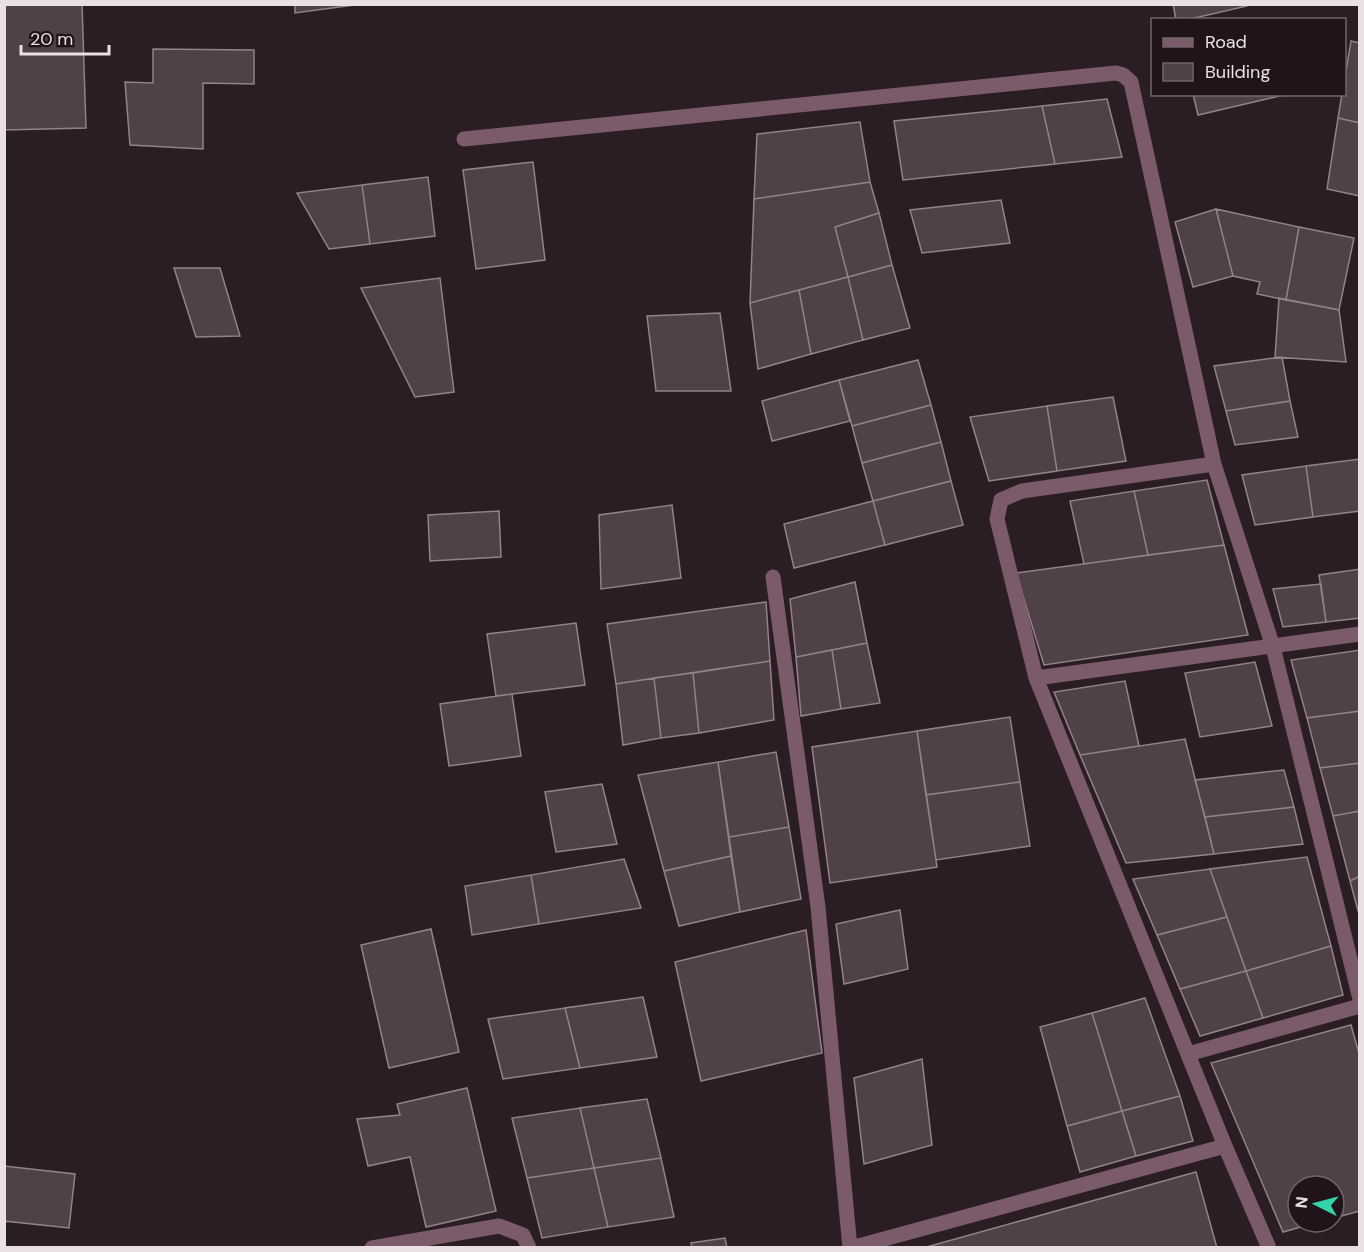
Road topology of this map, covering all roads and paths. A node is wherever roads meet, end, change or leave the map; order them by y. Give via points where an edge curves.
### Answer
1 (464, 139) dead end
2 (1214, 464) junction
3 (773, 577) dead end
4 (1359, 634) edge
5 (1273, 647) junction
6 (1036, 678) junction
7 (1359, 999) edge
8 (1359, 1006) edge
9 (1188, 1054) junction
10 (1225, 1146) junction
11 (372, 1248) edge
12 (529, 1248) edge
13 (850, 1248) edge
14 (1269, 1248) edge

1 - 2 street via 1124,75 1131,82
2 - 5 street
2 - 6 street via 1022,491 1001,500 997,519
3 - 13 street via 818,907
4 - 5 street
5 - 6 street
5 - 7 street
6 - 9 street
8 - 9 street
9 - 10 street
10 - 13 street
10 - 14 street
11 - 12 street via 499,1226 523,1235

